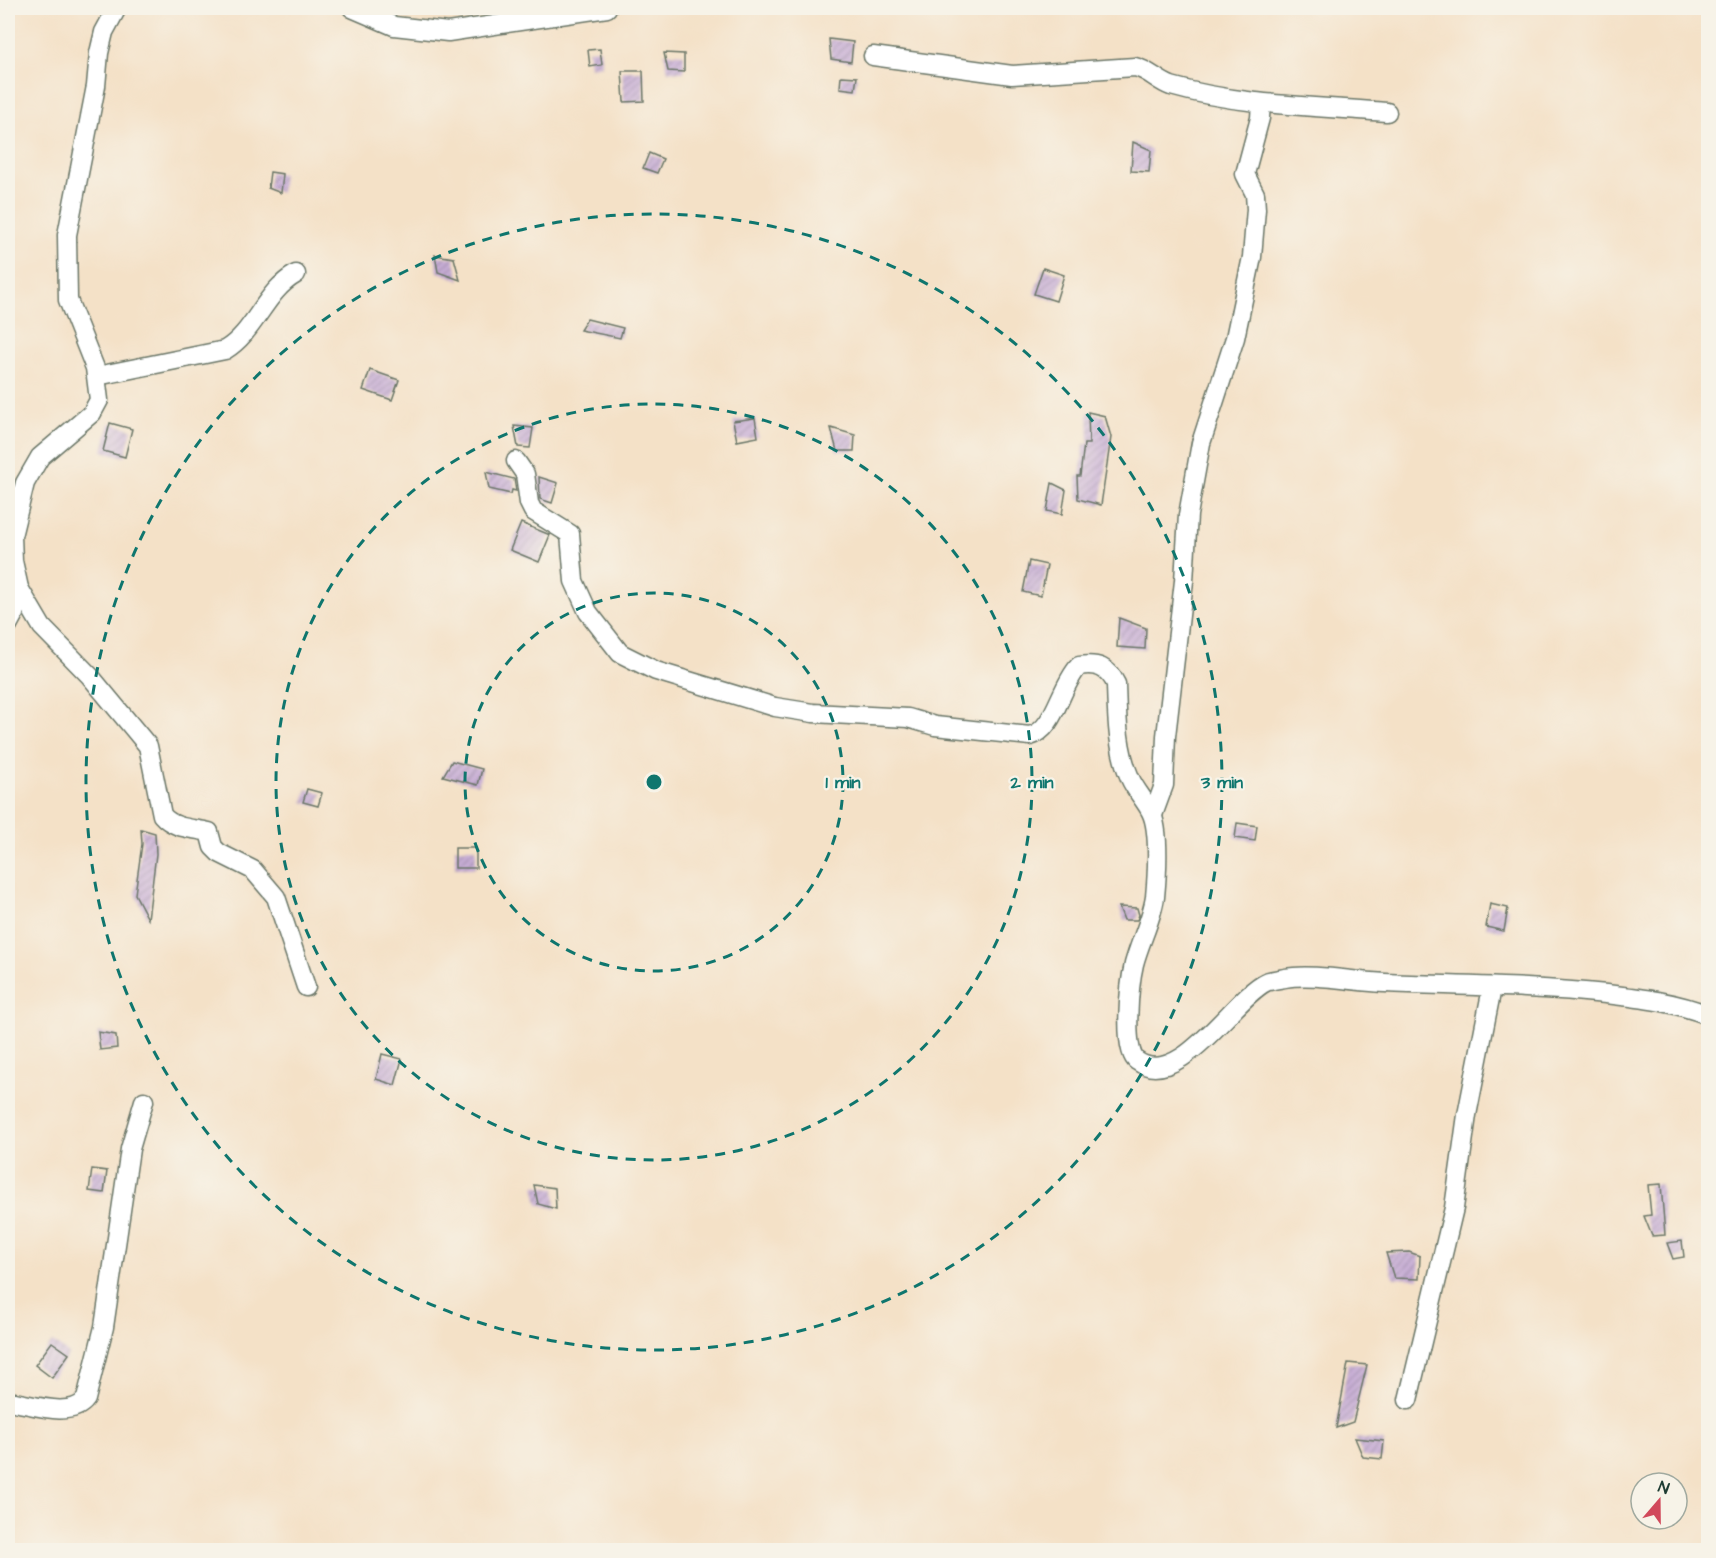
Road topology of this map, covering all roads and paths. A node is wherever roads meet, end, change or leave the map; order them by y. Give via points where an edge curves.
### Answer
1 (117, 8) edge
2 (352, 8) edge
3 (607, 8) edge
4 (873, 56) dead end
5 (1261, 103) junction
6 (1387, 112) dead end
7 (296, 274) dead end
8 (97, 376) junction
9 (516, 461) dead end
10 (19, 588) junction
11 (8, 625) edge
12 (1153, 815) junction
13 (306, 987) dead end
14 (1492, 988) junction
15 (1708, 1015) edge
16 (144, 1101) dead end
17 (1408, 1400) dead end
18 (8, 1401) edge

1 - 8 street via 104,32 99,53 67,235 68,300
2 - 3 street via 394,26 448,32
4 - 5 street via 1012,75 1135,67 1169,85
5 - 6 street
5 - 12 street via 1245,174 1255,194 1252,258 1235,338 1201,443 1188,515 1164,785
7 - 8 street via 282,282 238,342 225,350
8 - 10 street via 99,400 92,413 40,457 25,483 12,536
9 - 12 street via 525,474 533,511 570,534 574,582 588,612 611,644 635,661 710,689 775,707 908,718 935,726 1029,736 1041,733 1048,725 1064,684 1079,666 1104,668 1116,684 1121,750 1130,779
10 - 11 street
10 - 13 street via 42,627 90,675 143,739 153,764 162,815 179,827 209,832 219,853 253,870 276,897
12 - 14 street via 1155,899 1133,966 1128,1012 1131,1053 1139,1063 1164,1067 1204,1041 1266,982 1297,976
14 - 15 street via 1560,989 1655,1000
14 - 17 street via 1467,1115 1454,1208
16 - 18 street via 130,1149 104,1327 86,1399 77,1407 56,1409

